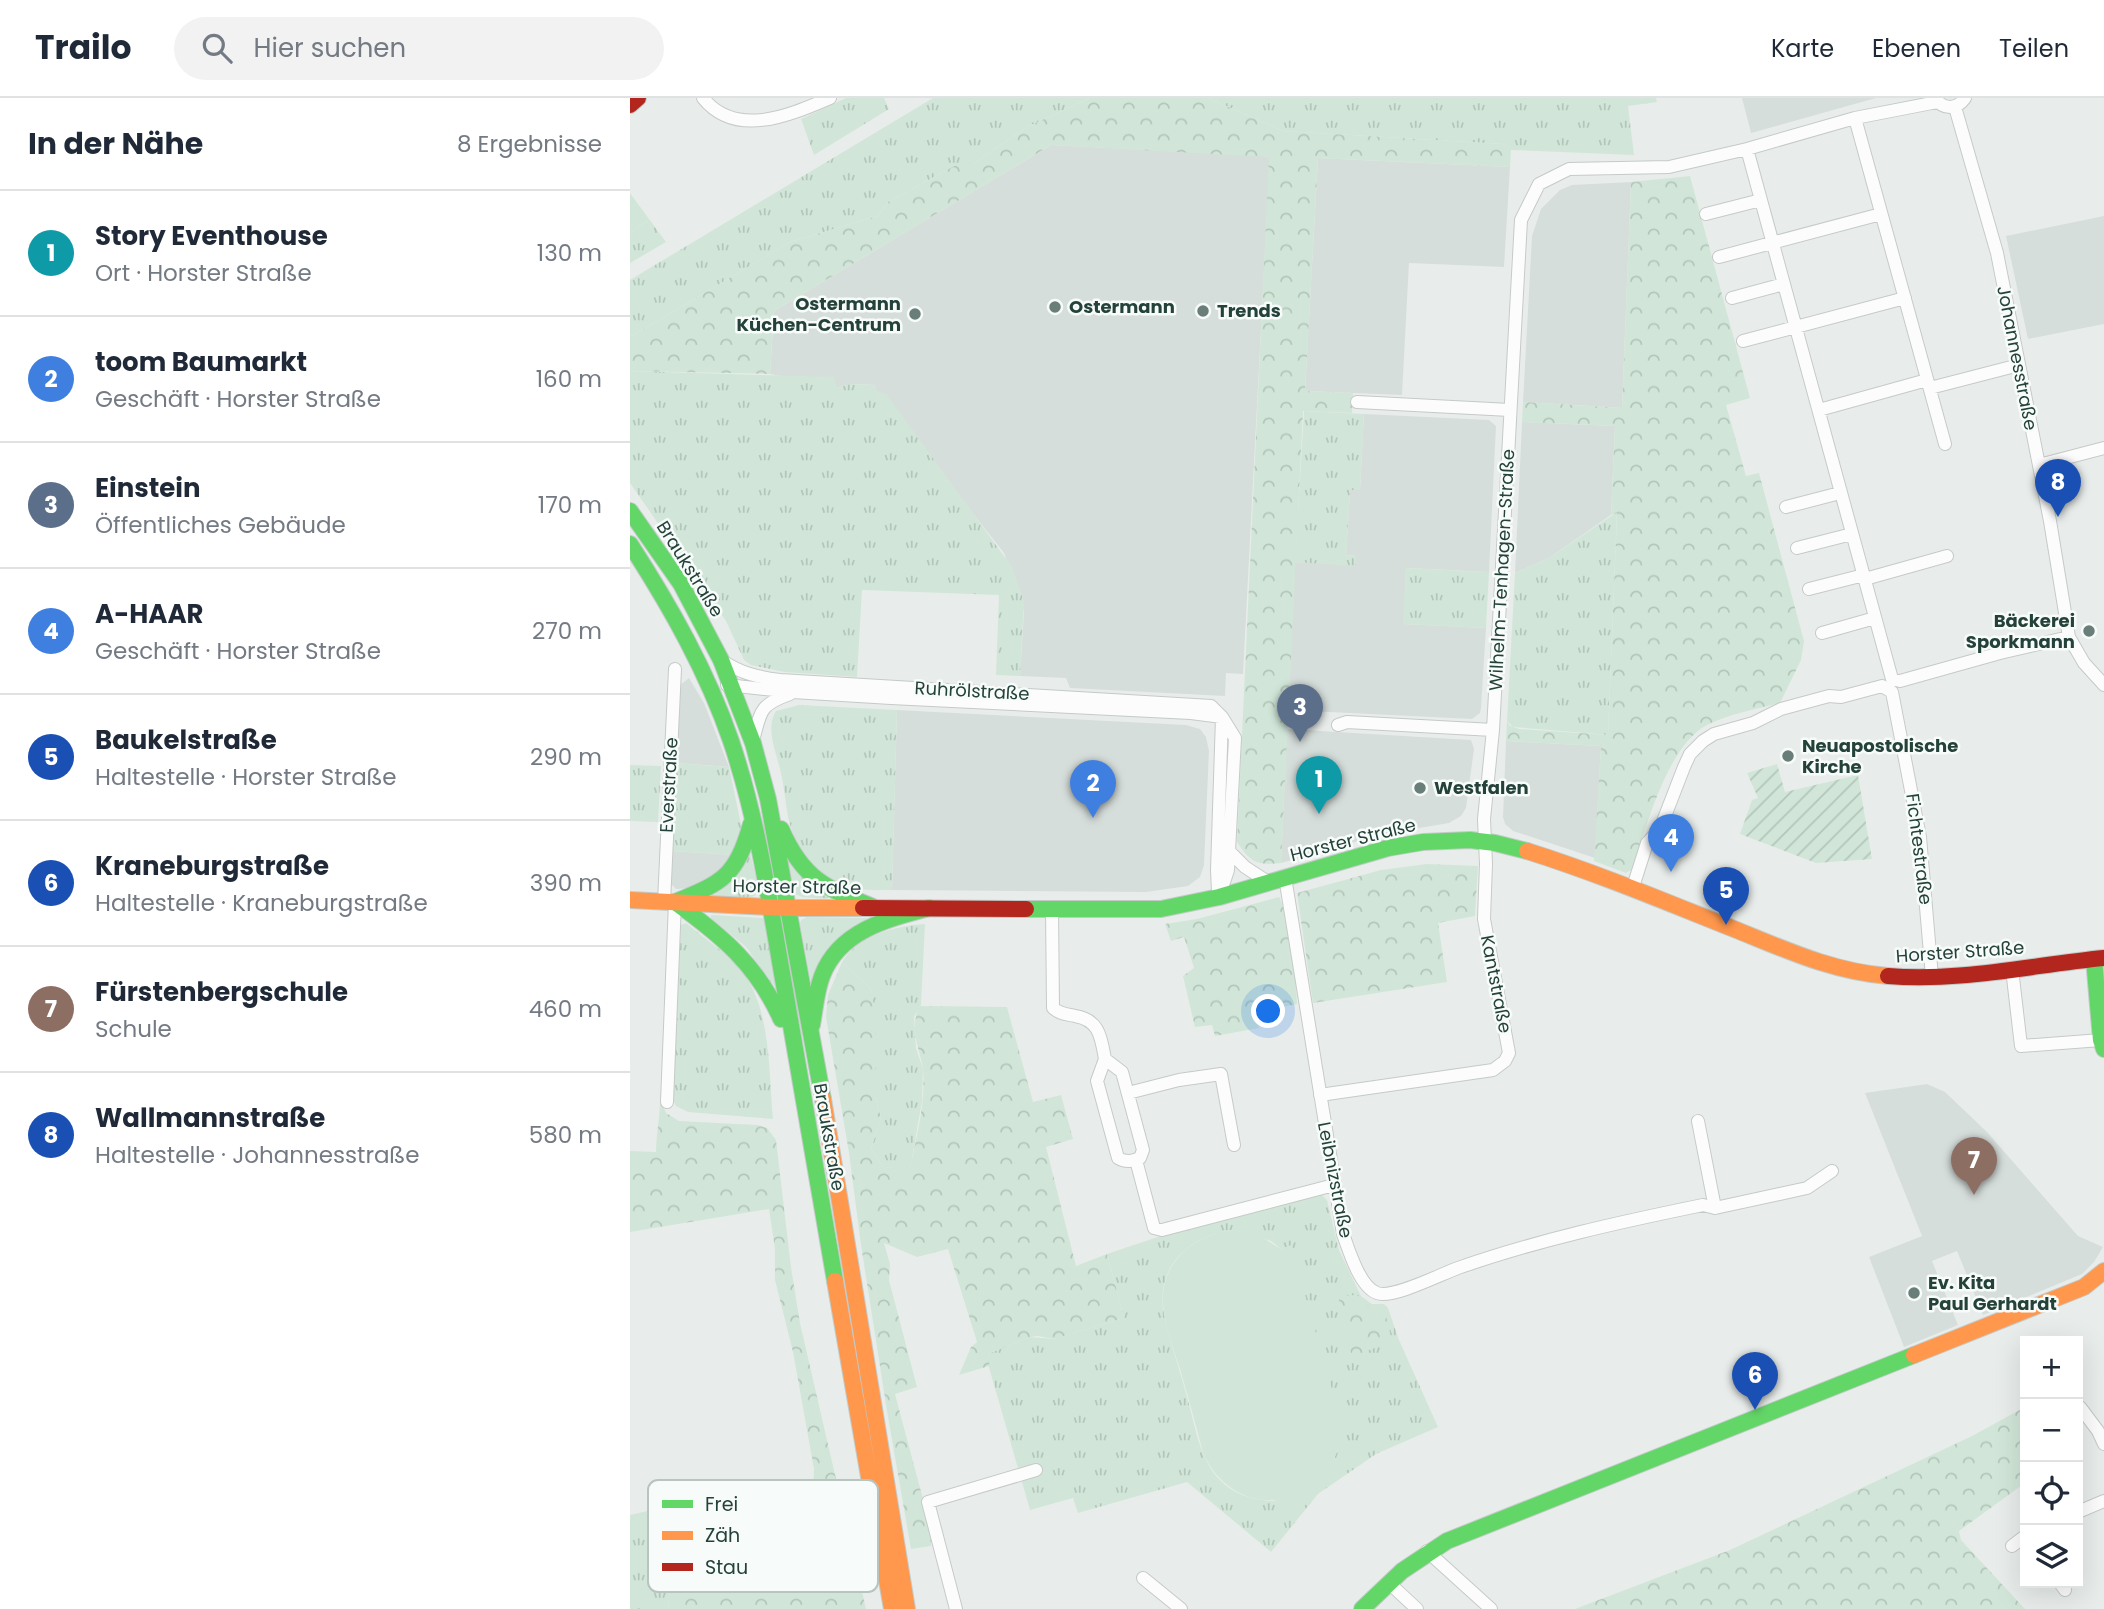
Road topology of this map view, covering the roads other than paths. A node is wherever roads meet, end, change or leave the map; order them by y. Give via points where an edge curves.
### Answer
1 (638, 98) edge
2 (703, 98) edge
3 (830, 98) edge
4 (1889, 98) edge
5 (1936, 100) edge
6 (1960, 102) edge
7 (630, 105) edge
8 (1877, 114) junction
9 (1855, 118) junction
10 (1747, 149) junction
11 (1761, 200) junction
12 (1881, 214) junction
13 (1706, 215) dead end
14 (1773, 243) junction
15 (1719, 257) dead end
16 (1784, 284) junction
17 (1732, 298) dead end
18 (1905, 298) junction
19 (1796, 327) junction
20 (1742, 341) dead end
21 (2019, 365) junction
22 (1928, 384) junction
23 (1357, 402) dead end
24 (1510, 410) junction
25 (1819, 410) junction
26 (1945, 444) dead end
27 (2104, 448) edge
28 (2039, 465) junction
29 (1840, 493) junction
30 (1786, 507) dead end
31 (630, 511) edge
32 (1852, 534) junction
33 (630, 544) edge
34 (1797, 548) dead end
35 (1947, 556) dead end
36 (1865, 577) junction
37 (1809, 589) dead end
38 (1875, 618) junction
39 (1822, 633) dead end
40 (2069, 638) junction
41 (721, 660) junction
42 (675, 668) dead end
43 (705, 678) junction
44 (2104, 685) edge
45 (732, 687) junction
46 (793, 692) junction
47 (1222, 717) junction
48 (1338, 725) dead end
49 (1493, 730) junction
50 (752, 743) junction
51 (768, 799) junction
52 (753, 819) junction
53 (1485, 841) junction
54 (1229, 851) junction
55 (1285, 877) junction
56 (1268, 882) junction
57 (1632, 890) junction
58 (1219, 897) junction
59 (630, 900) edge
60 (669, 902) junction
61 (771, 908) junction
62 (788, 908) junction
63 (876, 908) junction
64 (929, 908) junction
65 (1052, 908) junction
66 (2099, 959) edge
67 (2012, 969) junction
68 (1932, 976) junction
69 (810, 1036) junction
70 (2102, 1045) edge
71 (796, 1059) junction
72 (1105, 1059) junction
73 (1128, 1093) junction
74 (1320, 1095) junction
75 (667, 1101) dead end
76 (1698, 1121) dead end
77 (1234, 1144) dead end
78 (1136, 1160) junction
79 (1832, 1171) dead end
80 (1334, 1185) junction
81 (1715, 1208) junction
82 (2104, 1271) edge
83 (2083, 1410) edge
84 (2104, 1444) edge
85 (1036, 1470) dead end
86 (869, 1480) edge
87 (2104, 1501) edge
88 (2083, 1510) edge
89 (878, 1529) edge
90 (2020, 1540) edge
91 (2012, 1546) dead end
92 (1427, 1551) junction
93 (1143, 1578) dead end
94 (1388, 1582) junction
95 (892, 1609) edge
96 (907, 1609) edge
97 (956, 1609) edge
98 (1181, 1609) edge
99 (1362, 1609) edge
100 (1417, 1609) edge
101 (1491, 1609) edge

1 - 7 main road
2 - 3 street via 720,114 758,121 795,113
4 - 8 street
5 - 6 street, Johannesstraße via 1947,108
5 - 8 street, Wilhelm-Tenhagen-Straße
6 - 21 street, Johannesstraße
8 - 9 street, Wilhelm-Tenhagen-Straße
9 - 10 street, Wilhelm-Tenhagen-Straße
9 - 12 street
10 - 11 street
10 - 24 street, Wilhelm-Tenhagen-Straße via 1670,167 1569,169 1539,184 1521,220
11 - 13 street
11 - 14 street
12 - 14 street
12 - 18 street
14 - 15 street
14 - 16 street
16 - 17 street
16 - 19 street
18 - 19 street
18 - 22 street
19 - 20 street
19 - 25 street
21 - 22 street
21 - 28 street, Johannesstraße
22 - 25 street
22 - 26 street
23 - 24 street
24 - 49 street, Wilhelm-Tenhagen-Straße
25 - 29 street
27 - 28 street
28 - 40 street, Johannesstraße
29 - 30 street
29 - 32 street
31 - 41 main road, Braukstraße via 681,584
32 - 34 street
32 - 36 street
33 - 43 main road, Braukstraße via 662,592
35 - 36 street
36 - 37 street
36 - 38 street
38 - 39 street
38 - 40 street via 1890,676 1896,681
40 - 44 street, Johannesstraße
41 - 45 main road, Braukstraße
41 - 47 street, Ruhrölstraße via 744,673 780,680 1211,706
42 - 60 street, Everstraße
43 - 45 street
43 - 52 main road, Braukstraße via 740,767
45 - 46 street
45 - 50 main road, Braukstraße
46 - 47 street, Ruhrölstraße
46 - 50 street via 771,700 762,709
47 - 54 street via 1235,738
47 - 58 street
48 - 49 street
49 - 53 street, Wilhelm-Tenhagen-Straße
50 - 51 main road, Braukstraße
51 - 62 main road, Braukstraße
51 - 63 main road via 797,862 838,894
52 - 60 main road via 744,854 726,879
52 - 61 main road, Braukstraße
53 - 55 main road, Horster Straße via 1415,842
53 - 57 main road, Horster Straße
53 - 74 street, Kantstraße via 1483,919 1508,1044 1505,1062 1487,1072
54 - 56 street
54 - 58 street
55 - 56 main road, Horster Straße
55 - 74 street, Leibnizstraße
56 - 58 main road, Horster Straße
57 - 68 main road, Horster Straße via 1842,969
57 - 68 street, Fichtestraße via 1647,843 1660,830 1690,754 1703,741 1781,709 1882,686 1892,692 1920,837
58 - 65 main road, Horster Straße via 1161,909
59 - 60 main road, Horster Straße
60 - 61 main road, Horster Straße
60 - 71 main road via 722,935 751,966 774,1000
60 - 75 street
61 - 62 main road, Horster Straße
61 - 71 main road, Braukstraße
62 - 63 main road, Horster Straße
62 - 69 main road, Braukstraße
63 - 64 main road, Horster Straße
64 - 65 main road, Horster Straße
64 - 69 main road via 883,921 847,940 822,977
65 - 72 street via 1053,1008 1095,1024
66 - 67 main road, Horster Straße
66 - 70 main road
67 - 68 main road, Horster Straße
67 - 70 street via 2021,1046
69 - 96 main road, Braukstraße
71 - 86 main road, Braukstraße
72 - 73 street via 1122,1072
72 - 78 street via 1097,1081 1118,1158
73 - 77 street via 1221,1074
73 - 78 street via 1143,1150
74 - 80 street, Leibnizstraße
76 - 81 street
78 - 80 street via 1154,1228 1162,1230
79 - 81 street, Leibnizstraße via 1807,1188
80 - 81 street, Leibnizstraße via 1352,1258 1365,1284 1378,1294 1390,1294 1582,1230 1703,1205
82 - 92 main road via 2084,1287
83 - 84 street
85 - 97 street via 928,1502
87 - 88 street
89 - 95 main road, Braukstraße
90 - 91 street
92 - 94 main road
92 - 101 street
93 - 98 street
94 - 99 main road
94 - 100 street

